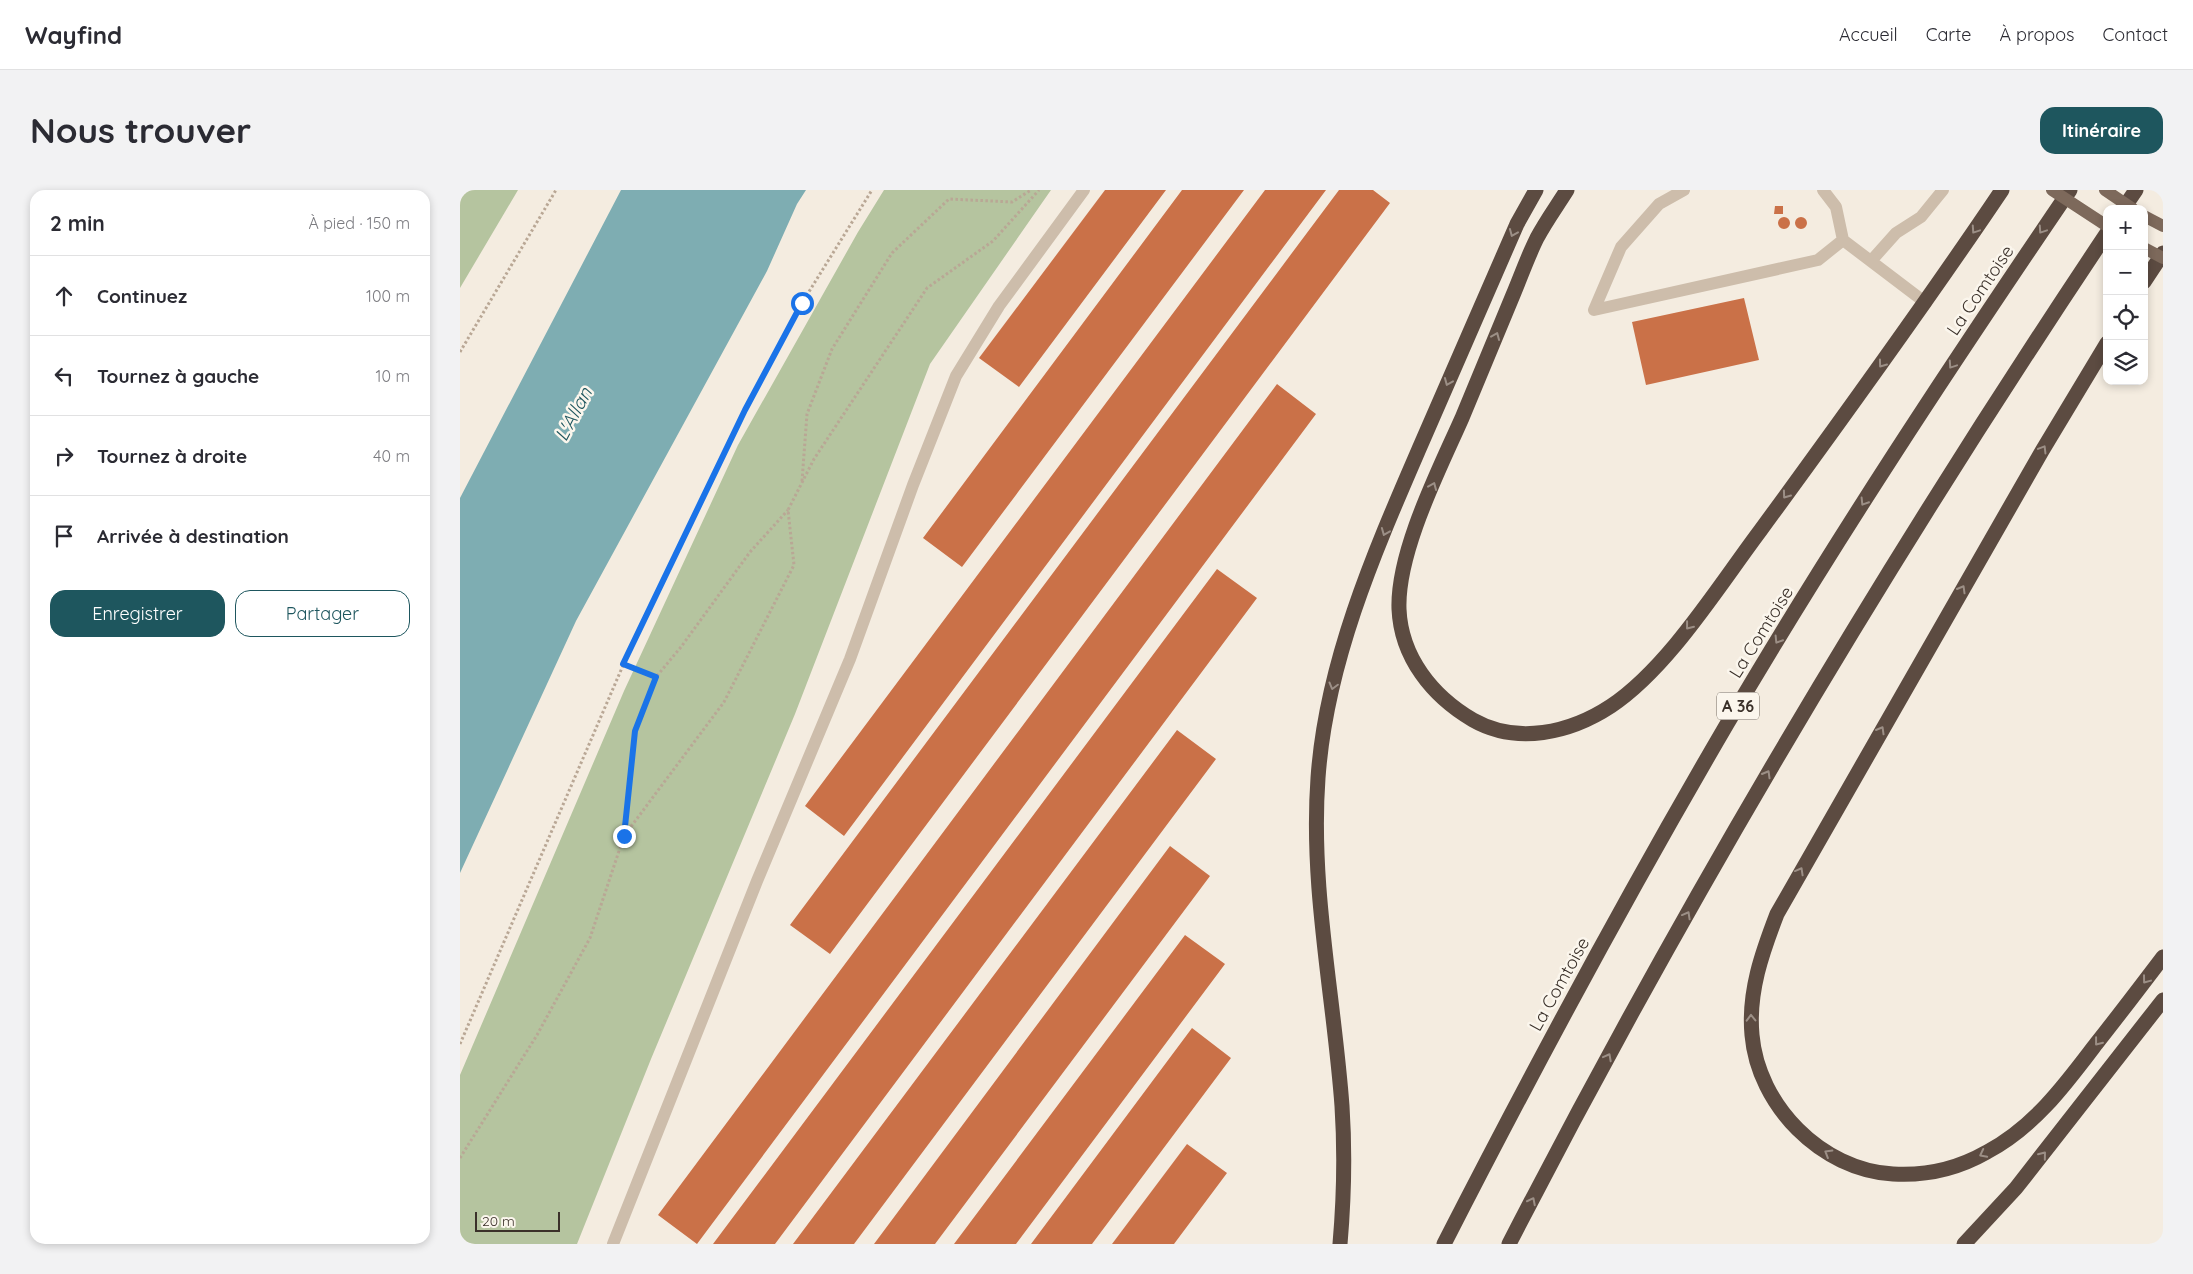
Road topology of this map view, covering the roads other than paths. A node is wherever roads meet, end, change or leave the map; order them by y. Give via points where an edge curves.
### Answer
1 (1084, 190) edge
2 (1536, 190) edge
3 (1567, 190) edge
4 (1684, 190) edge
5 (1823, 190) edge
6 (1943, 190) edge
7 (2002, 190) edge
8 (2052, 190) edge
9 (2070, 190) edge
10 (2105, 190) edge
11 (2136, 190) edge
12 (2126, 205) edge
13 (2127, 205) edge
14 (2148, 218) edge
15 (2103, 223) edge
16 (2163, 226) edge
17 (2103, 239) edge
18 (1843, 240) junction
19 (2148, 250) edge
20 (2163, 253) edge
21 (2163, 258) edge
22 (1871, 261) junction
23 (2148, 276) edge
24 (1926, 303) junction
25 (2103, 350) edge
26 (2163, 957) edge
27 (2163, 1000) edge
28 (613, 1244) edge
29 (1340, 1244) edge
30 (1444, 1244) edge
31 (1510, 1244) edge
32 (1964, 1244) edge

1 - 28 lane via 999,306 956,376 850,659
2 -> 29 highway via 1517,224 1378,547 1344,643 1328,706 1318,776 1316,844 1320,917 1342,1107 1344,1194
24 -> 3 highway via 1706,604 1651,672 1608,708 1565,729 1525,734 1491,729 1444,700 1418,669 1402,629 1399,589 1406,556 1450,444 1537,238
4 - 18 lane via 1660,204 1621,247 1594,310 1818,260
5 - 18 lane via 1836,207
6 - 22 lane via 1920,217 1896,233
7 -> 24 highway
8 - 15 main road, bridge
9 -> 30 highway, La Comtoise / A 36 via 1922,411 1728,722 1518,1098
10 - 13 main road, bridge
11 - 12 highway
14 - 16 main road
31 -> 17 highway via 1634,1007 1817,689
18 - 22 lane
19 - 21 main road, bridge
20 - 23 highway
22 - 24 lane
26 -> 25 highway via 2043,1110 2005,1141 1968,1162 1947,1169 1892,1174 1863,1168 1826,1152 1784,1115 1761,1075 1755,1056 1750,1017 1752,994 1777,914
32 -> 27 highway via 2016,1188

